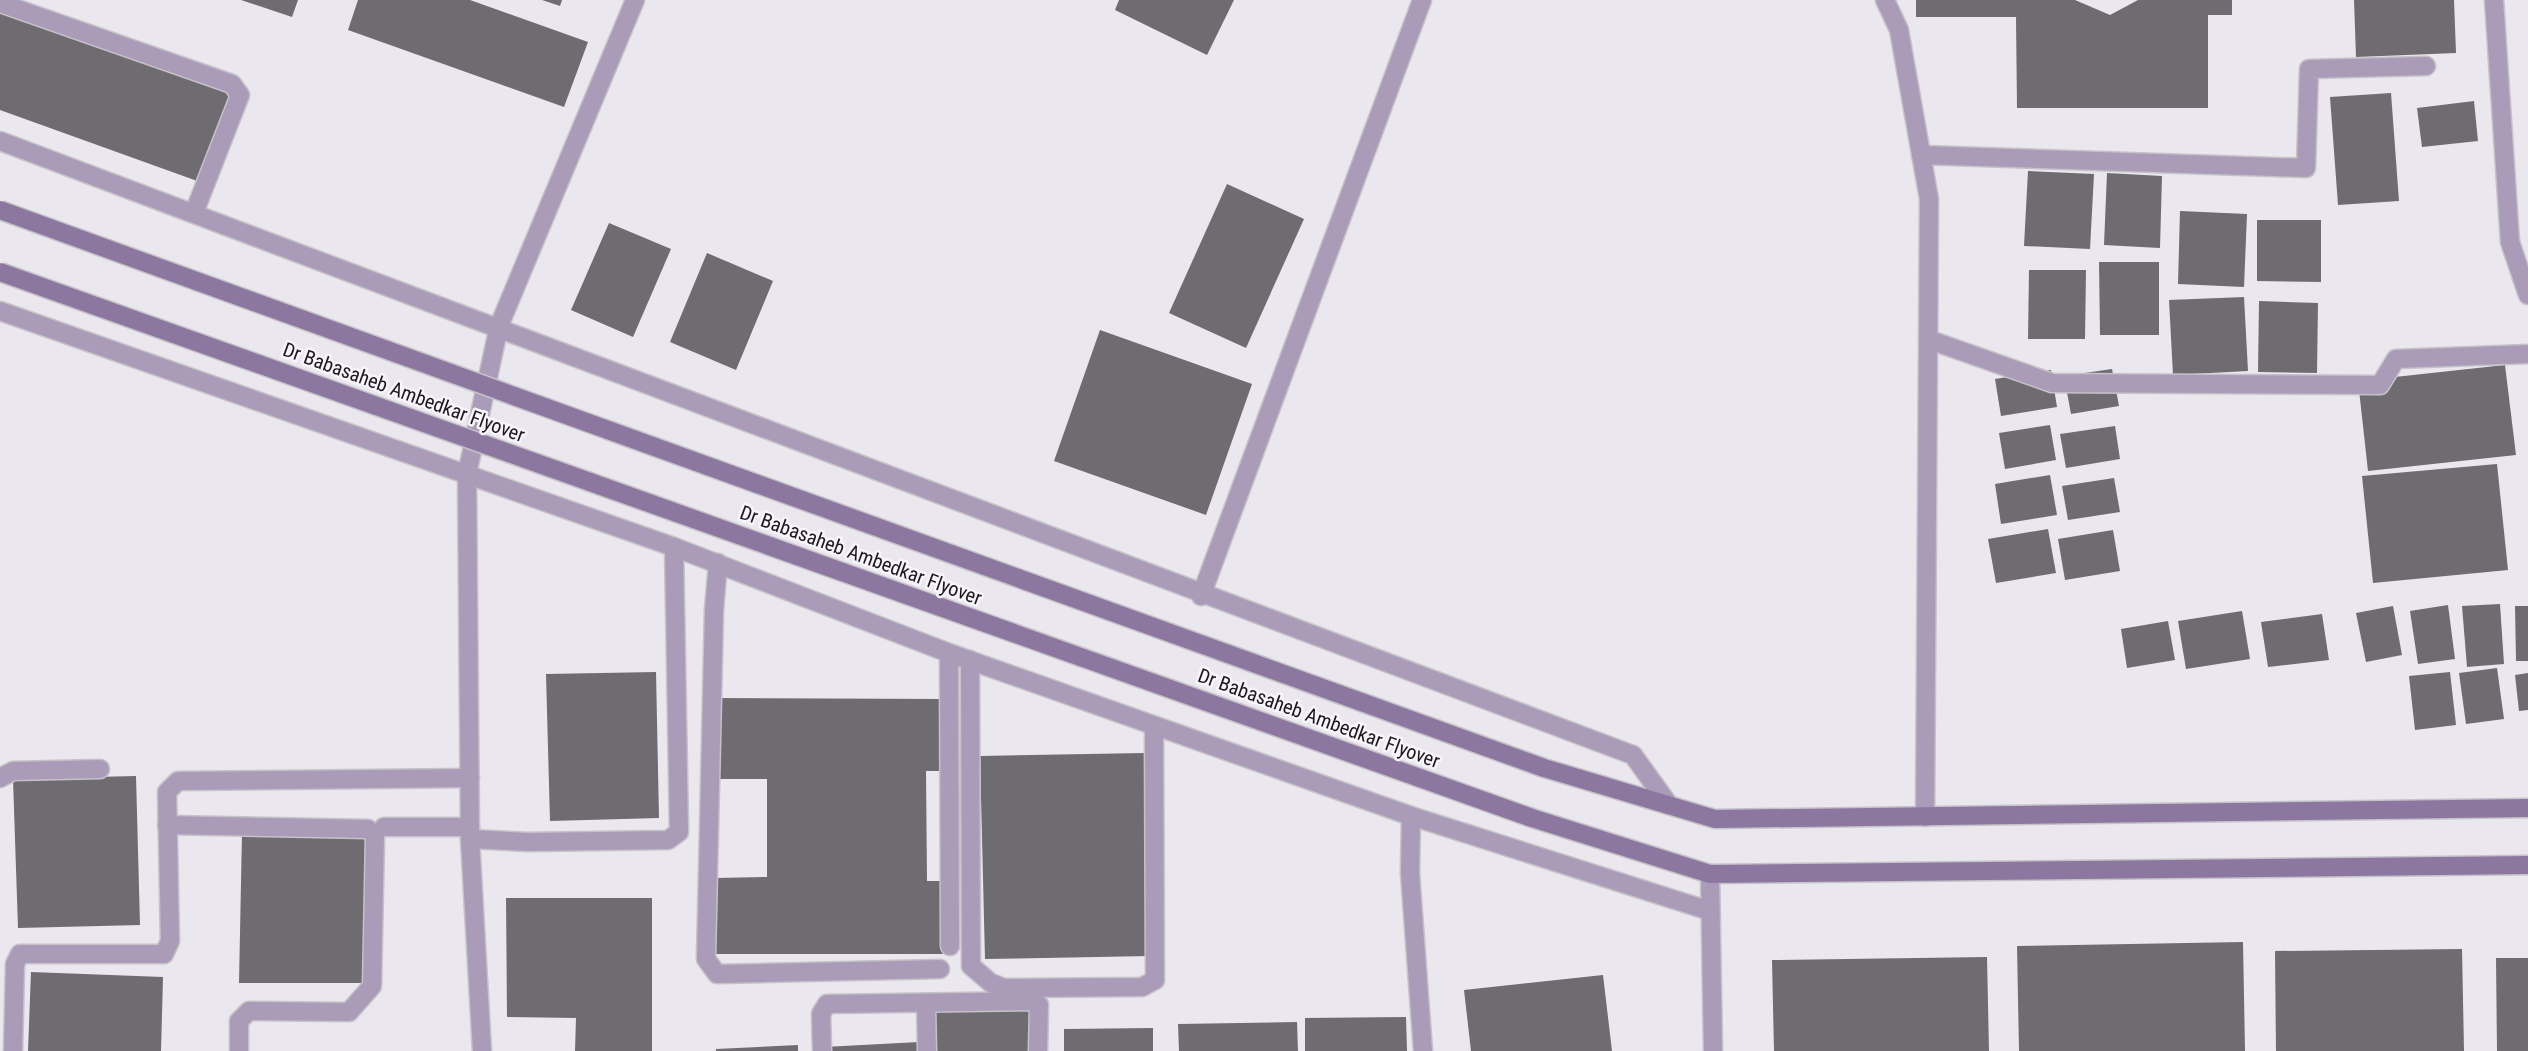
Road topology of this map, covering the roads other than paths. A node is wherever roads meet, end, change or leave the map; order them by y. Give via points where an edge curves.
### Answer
1 (635, 0) edge
2 (1422, 0) edge
3 (1885, 0) edge
4 (2494, 0) edge
5 (0, 3) edge
6 (2426, 66) dead end
7 (0, 141) edge
8 (1922, 155) junction
9 (0, 210) edge
10 (194, 213) junction
11 (0, 272) edge
12 (2528, 295) edge
13 (0, 311) edge
14 (499, 326) junction
15 (1930, 340) junction
16 (2528, 354) edge
17 (467, 474) junction
18 (674, 547) junction
19 (718, 564) junction
20 (1201, 596) junction
21 (949, 653) junction
22 (970, 660) junction
23 (1154, 726) junction
24 (100, 769) dead end
25 (0, 778) edge
26 (470, 778) junction
27 (1669, 805) junction
28 (2528, 808) edge
29 (1411, 816) junction
30 (1925, 817) junction
31 (167, 825) junction
32 (384, 826) dead end
33 (470, 833) junction
34 (2528, 864) edge
35 (1710, 874) junction
36 (1710, 911) junction
37 (950, 946) dead end
38 (940, 969) dead end
39 (926, 1003) junction
40 (13, 1051) edge
41 (238, 1051) edge
42 (482, 1051) edge
43 (822, 1051) edge
44 (927, 1051) edge
45 (1038, 1051) edge
46 (1423, 1051) edge
47 (1713, 1051) edge

1 - 14 street
2 - 20 street
3 - 8 street via 1899,30
4 - 12 street via 2510,242
5 - 10 street via 232,84 240,95
6 - 8 street via 2309,69 2306,168
7 - 10 street
8 - 15 street via 1929,200
9 - 27 main road, Dr Babasaheb Ambedkar Flyover, bridge via 1544,768
10 - 14 street
11 - 35 main road, Dr Babasaheb Ambedkar Flyover, bridge via 1532,818
13 - 17 street
14 - 17 street
14 - 20 street
15 - 16 street via 2052,383 2380,385 2397,359
15 - 30 street
17 - 18 street
17 - 26 street
18 - 19 street
18 - 33 street via 679,832 668,840 528,842
19 - 21 street
19 - 38 street via 706,959 717,974
20 - 27 street via 1633,755
21 - 22 street
21 - 37 street
22 - 23 street
22 - 23 street via 971,966 991,983 1004,988 1142,987 1155,980
23 - 29 street
24 - 25 street via 13,771
26 - 31 street via 178,782 167,792
26 - 33 street
27 - 30 main road, Dr Babasaheb Ambedkar Flyover via 1715,819
28 - 30 main road, Dr Babasaheb Ambedkar Flyover
29 - 36 street
29 - 46 street via 1410,873
31 - 40 street via 170,941 164,954 20,954 15,964
31 - 41 street via 368,829 375,836 372,986 349,1012 249,1011 239,1022
32 - 33 street
33 - 42 street
34 - 35 main road, Dr Babasaheb Ambedkar Flyover
35 - 36 street
36 - 47 street
39 - 43 street via 827,1004 821,1014
39 - 44 street
39 - 45 street via 1033,1001 1040,1005

